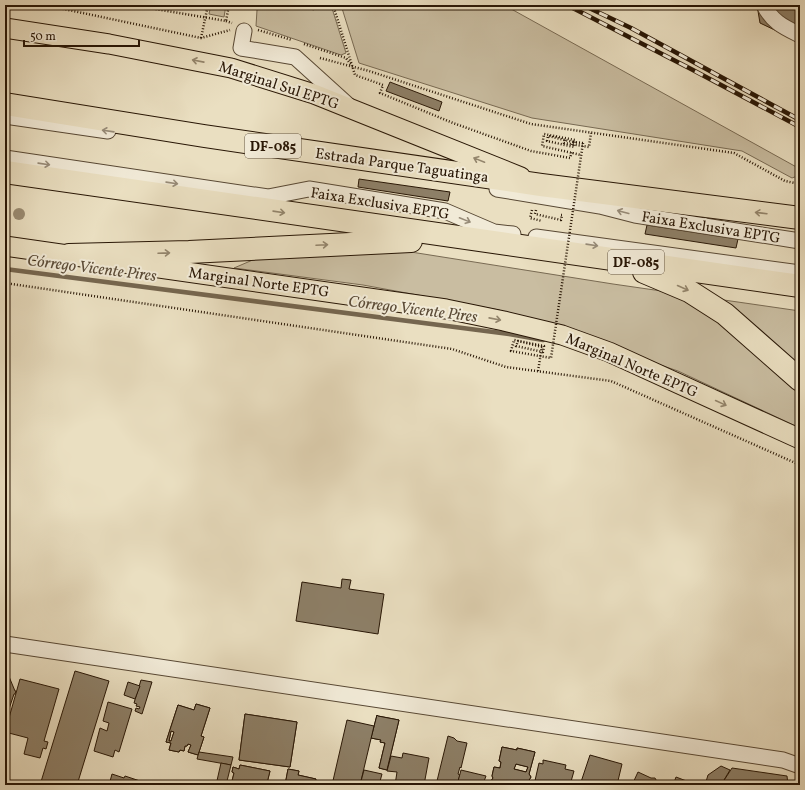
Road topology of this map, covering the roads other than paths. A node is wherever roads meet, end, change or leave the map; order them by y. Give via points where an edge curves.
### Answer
1 (764, 5) edge
2 (5, 28) edge
3 (244, 31) road end
4 (800, 35) edge
5 (5, 104) edge
6 (353, 109) junction
7 (5, 116) edge
8 (5, 158) edge
9 (5, 172) edge
10 (541, 185) junction
11 (738, 210) junction
12 (652, 218) junction
13 (800, 218) edge
14 (471, 239) junction
15 (800, 241) edge
16 (5, 246) edge
17 (69, 255) junction
18 (664, 255) junction
19 (608, 258) junction
20 (800, 273) edge
21 (738, 277) junction
22 (800, 286) edge
23 (800, 380) edge
24 (800, 440) edge
25 (5, 644) edge
26 (800, 766) edge

1 - 4 street via 768,15
6 -> 2 main road, Marginal Sul EPTG via 232,68 109,44
3 - 6 street via 242,48 295,57
5 - 10 highway, Estrada Parque Taguatinga / DF-085
10 -> 6 main road, Marginal Sul EPTG
12 -> 7 street, Faixa Exclusiva EPTG via 600,206 483,187
8 -> 18 street, Faixa Exclusiva EPTG via 268,197 309,189 445,211 494,232
9 -> 14 highway, DF-085
10 - 11 highway, Estrada Parque Taguatinga / DF-085
11 - 12 street
13 -> 11 highway, Estrada Parque Taguatinga / DF-085
12 - 15 street, Faixa Exclusiva EPTG
17 -> 14 highway
14 - 19 highway, DF-085
16 - 17 main road, Marginal Norte EPTG
17 -> 24 main road, Marginal Norte EPTG via 438,308 504,321 562,336 609,352
18 - 20 street, Faixa Exclusiva EPTG
18 - 21 street
19 - 21 highway, DF-085
19 -> 23 highway via 689,291 726,314
21 - 22 highway, DF-085
25 - 26 street via 783,760

